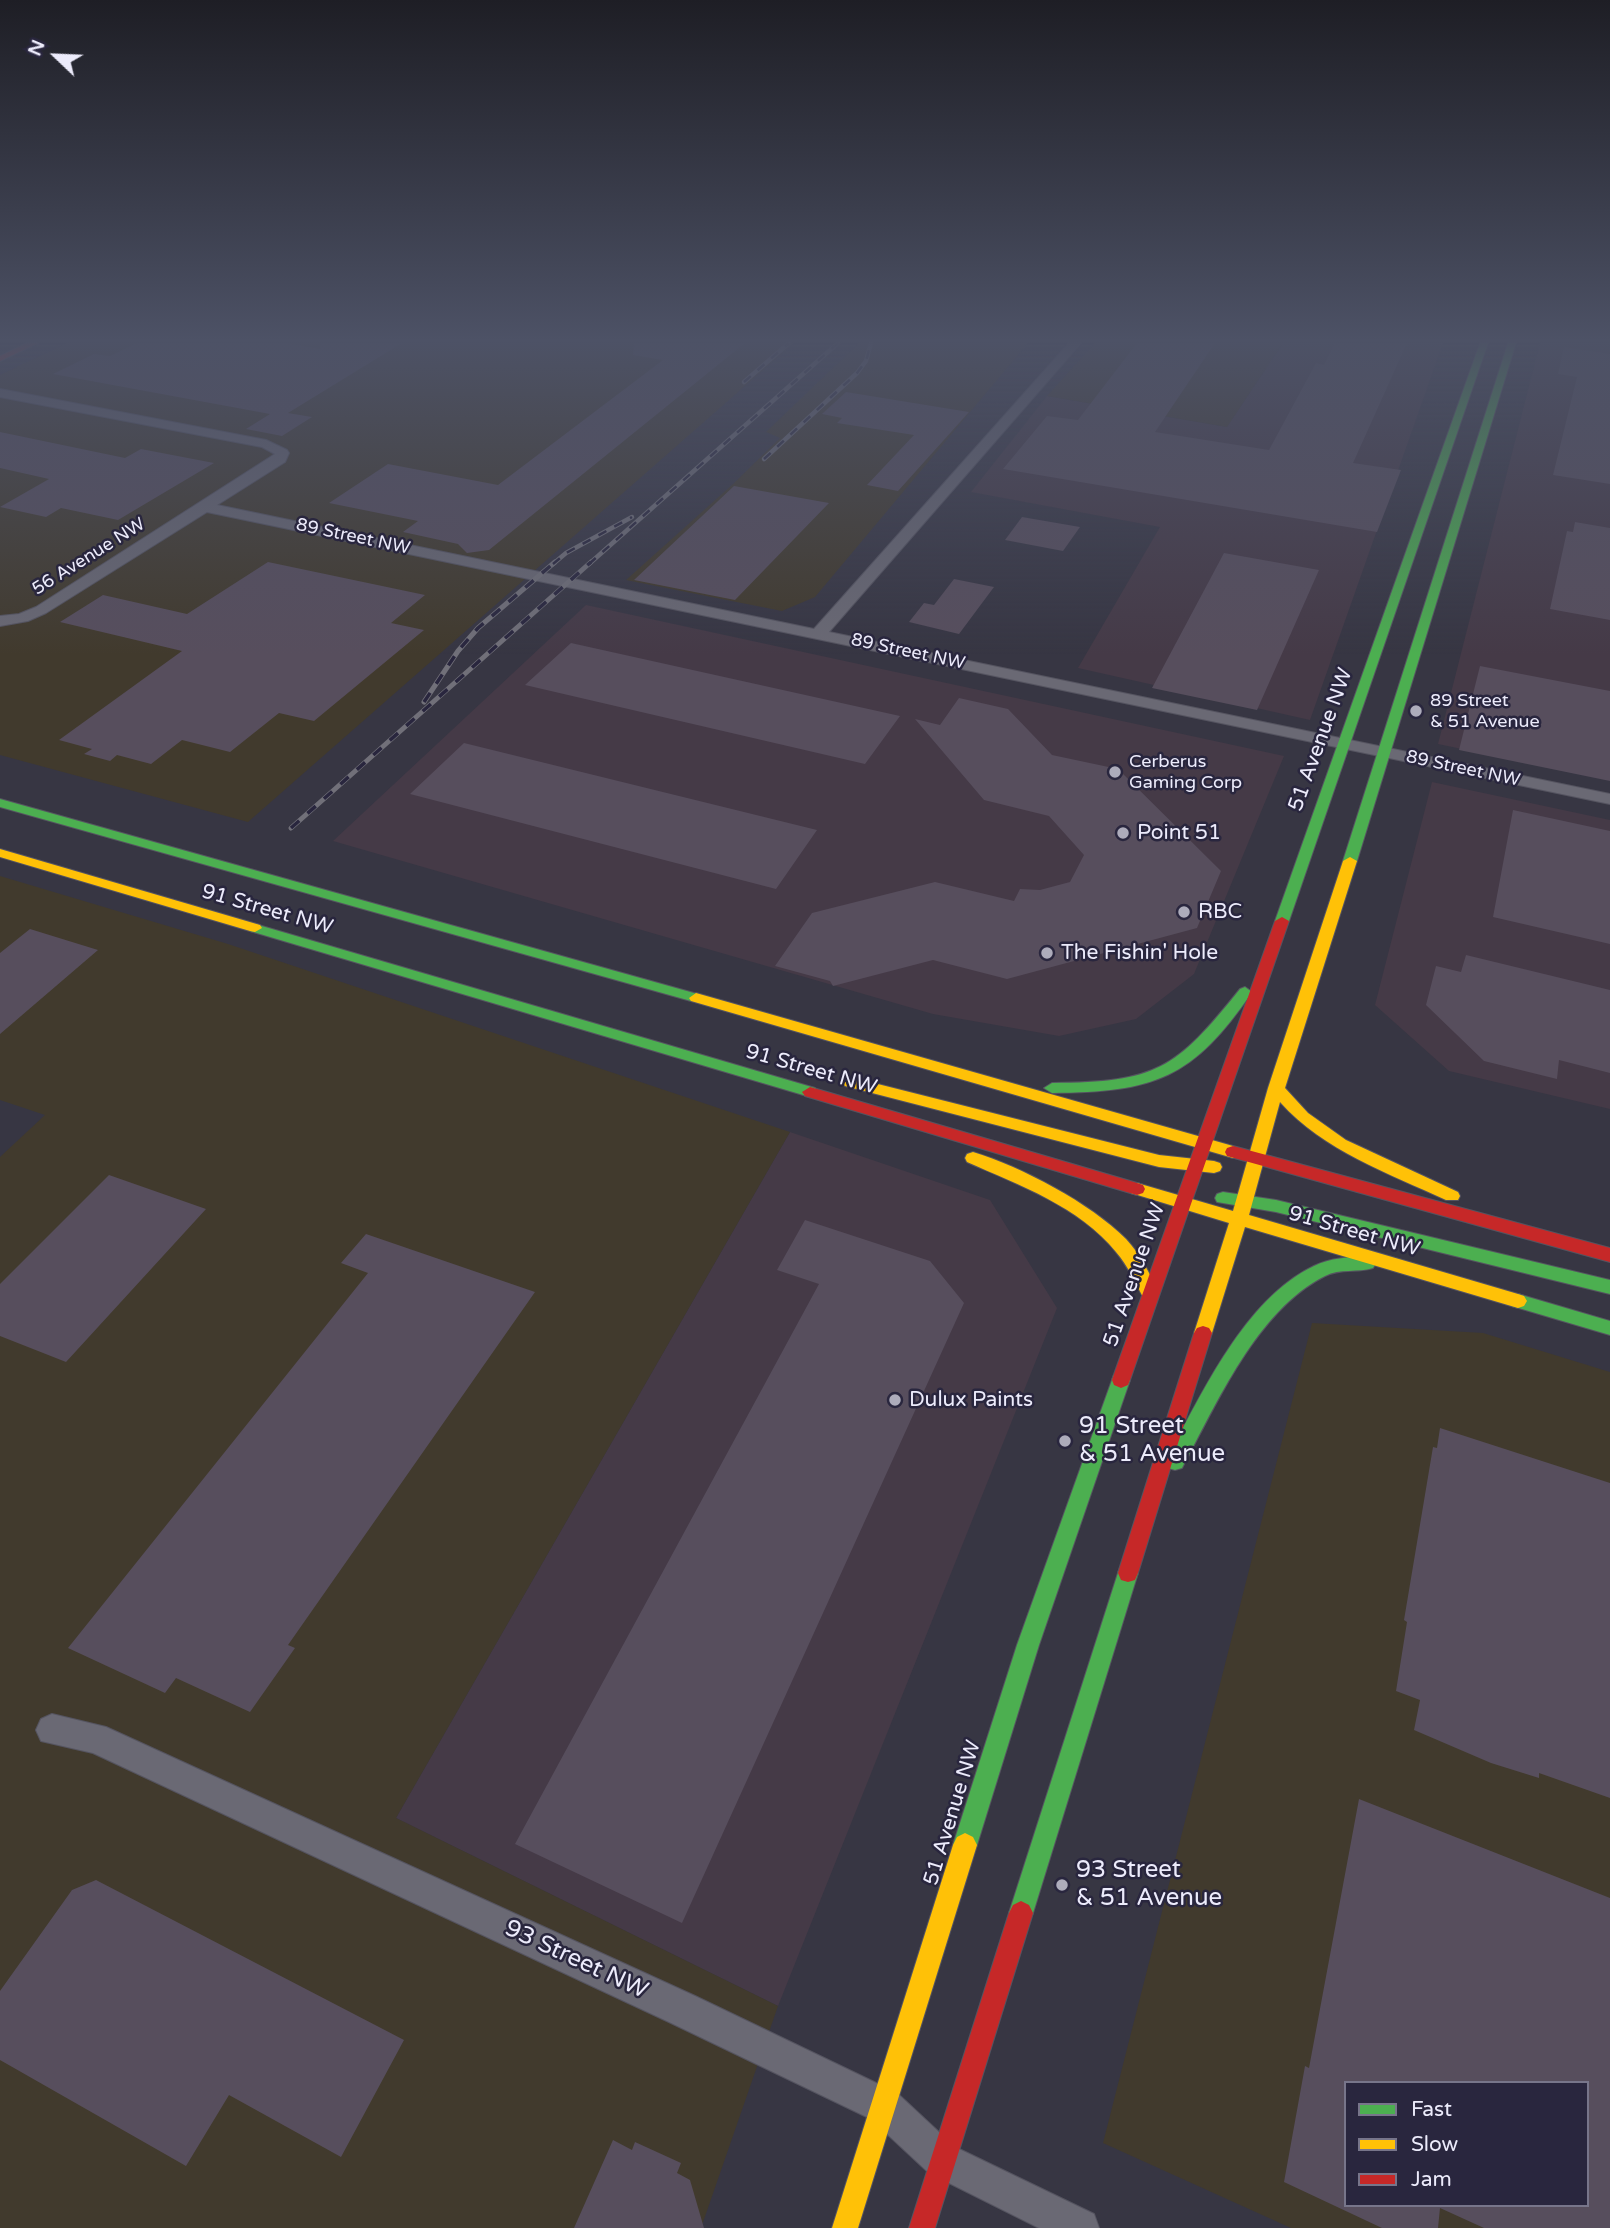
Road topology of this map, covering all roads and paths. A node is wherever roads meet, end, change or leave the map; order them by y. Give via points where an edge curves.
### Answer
1 (273, 447) edge
2 (984, 447) edge
3 (1446, 447) edge
4 (1480, 447) edge
5 (205, 506) junction
6 (7, 620) edge
7 (819, 634) junction
8 (1342, 744) junction
9 (1385, 753) junction
10 (1610, 799) edge
11 (0, 803) edge
12 (0, 853) edge
13 (1265, 966) junction
14 (720, 1065) junction
15 (785, 1068) dead end
16 (838, 1079) dead end
17 (1008, 1087) junction
18 (1276, 1088) junction
19 (857, 1105) junction
20 (1202, 1144) junction
21 (1256, 1159) junction
22 (1195, 1167) junction
23 (1245, 1200) junction
24 (1182, 1203) junction
25 (1238, 1219) junction
26 (1546, 1238) junction
27 (1610, 1255) edge
28 (1390, 1264) junction
29 (1610, 1287) edge
30 (1150, 1294) junction
31 (1610, 1328) edge
32 (1141, 1525) junction
33 (52, 1730) dead end
34 (884, 2106) junction
35 (942, 2160) junction
36 (845, 2228) edge
37 (922, 2228) edge
38 (1080, 2228) edge

1 - 5 street, 56 Avenue NW via 281,450 280,459
2 - 7 street
3 - 8 main road, 51 Avenue NW
4 - 9 main road
5 - 6 street, 56 Avenue NW via 41,610
5 - 7 street, 89 Street NW
7 - 8 street, 89 Street NW
8 - 9 street, 89 Street NW
8 - 13 main road, 51 Avenue NW
9 - 10 street, 89 Street NW
9 - 18 main road
11 - 17 main road, 91 Street NW
12 - 14 main road, 91 Street NW
13 - 17 main road via 1203,1046 1157,1078 1127,1087 1096,1089
13 - 20 main road, 51 Avenue NW
14 - 15 main road
14 - 19 main road, 91 Street NW
16 - 22 main road
17 - 20 main road, 91 Street NW
18 - 21 main road
18 - 26 main road via 1307,1122 1336,1140
19 - 24 main road, 91 Street NW
19 - 30 main road via 1060,1200 1127,1250
20 - 21 main road, 91 Street NW
20 - 22 main road, 51 Avenue NW
21 - 22 main road
21 - 23 main road
21 - 26 main road, 91 Street NW
22 - 24 main road, 51 Avenue NW
23 - 24 main road via 1199,1197
23 - 25 main road
23 - 29 main road
24 - 25 main road, 91 Street NW
24 - 30 main road, 51 Avenue NW
25 - 28 main road, 91 Street NW
25 - 32 main road
26 - 27 main road, 91 Street NW
28 - 31 main road, 91 Street NW
28 - 32 main road via 1351,1264 1320,1271 1283,1299 1223,1377
30 - 34 main road, 51 Avenue NW via 1028,1645
32 - 35 main road
33 - 34 street, 93 Street NW via 95,1738
34 - 35 street, 93 Street NW
34 - 36 main road, 51 Avenue NW
35 - 37 main road
35 - 38 street, 93 Street NW

